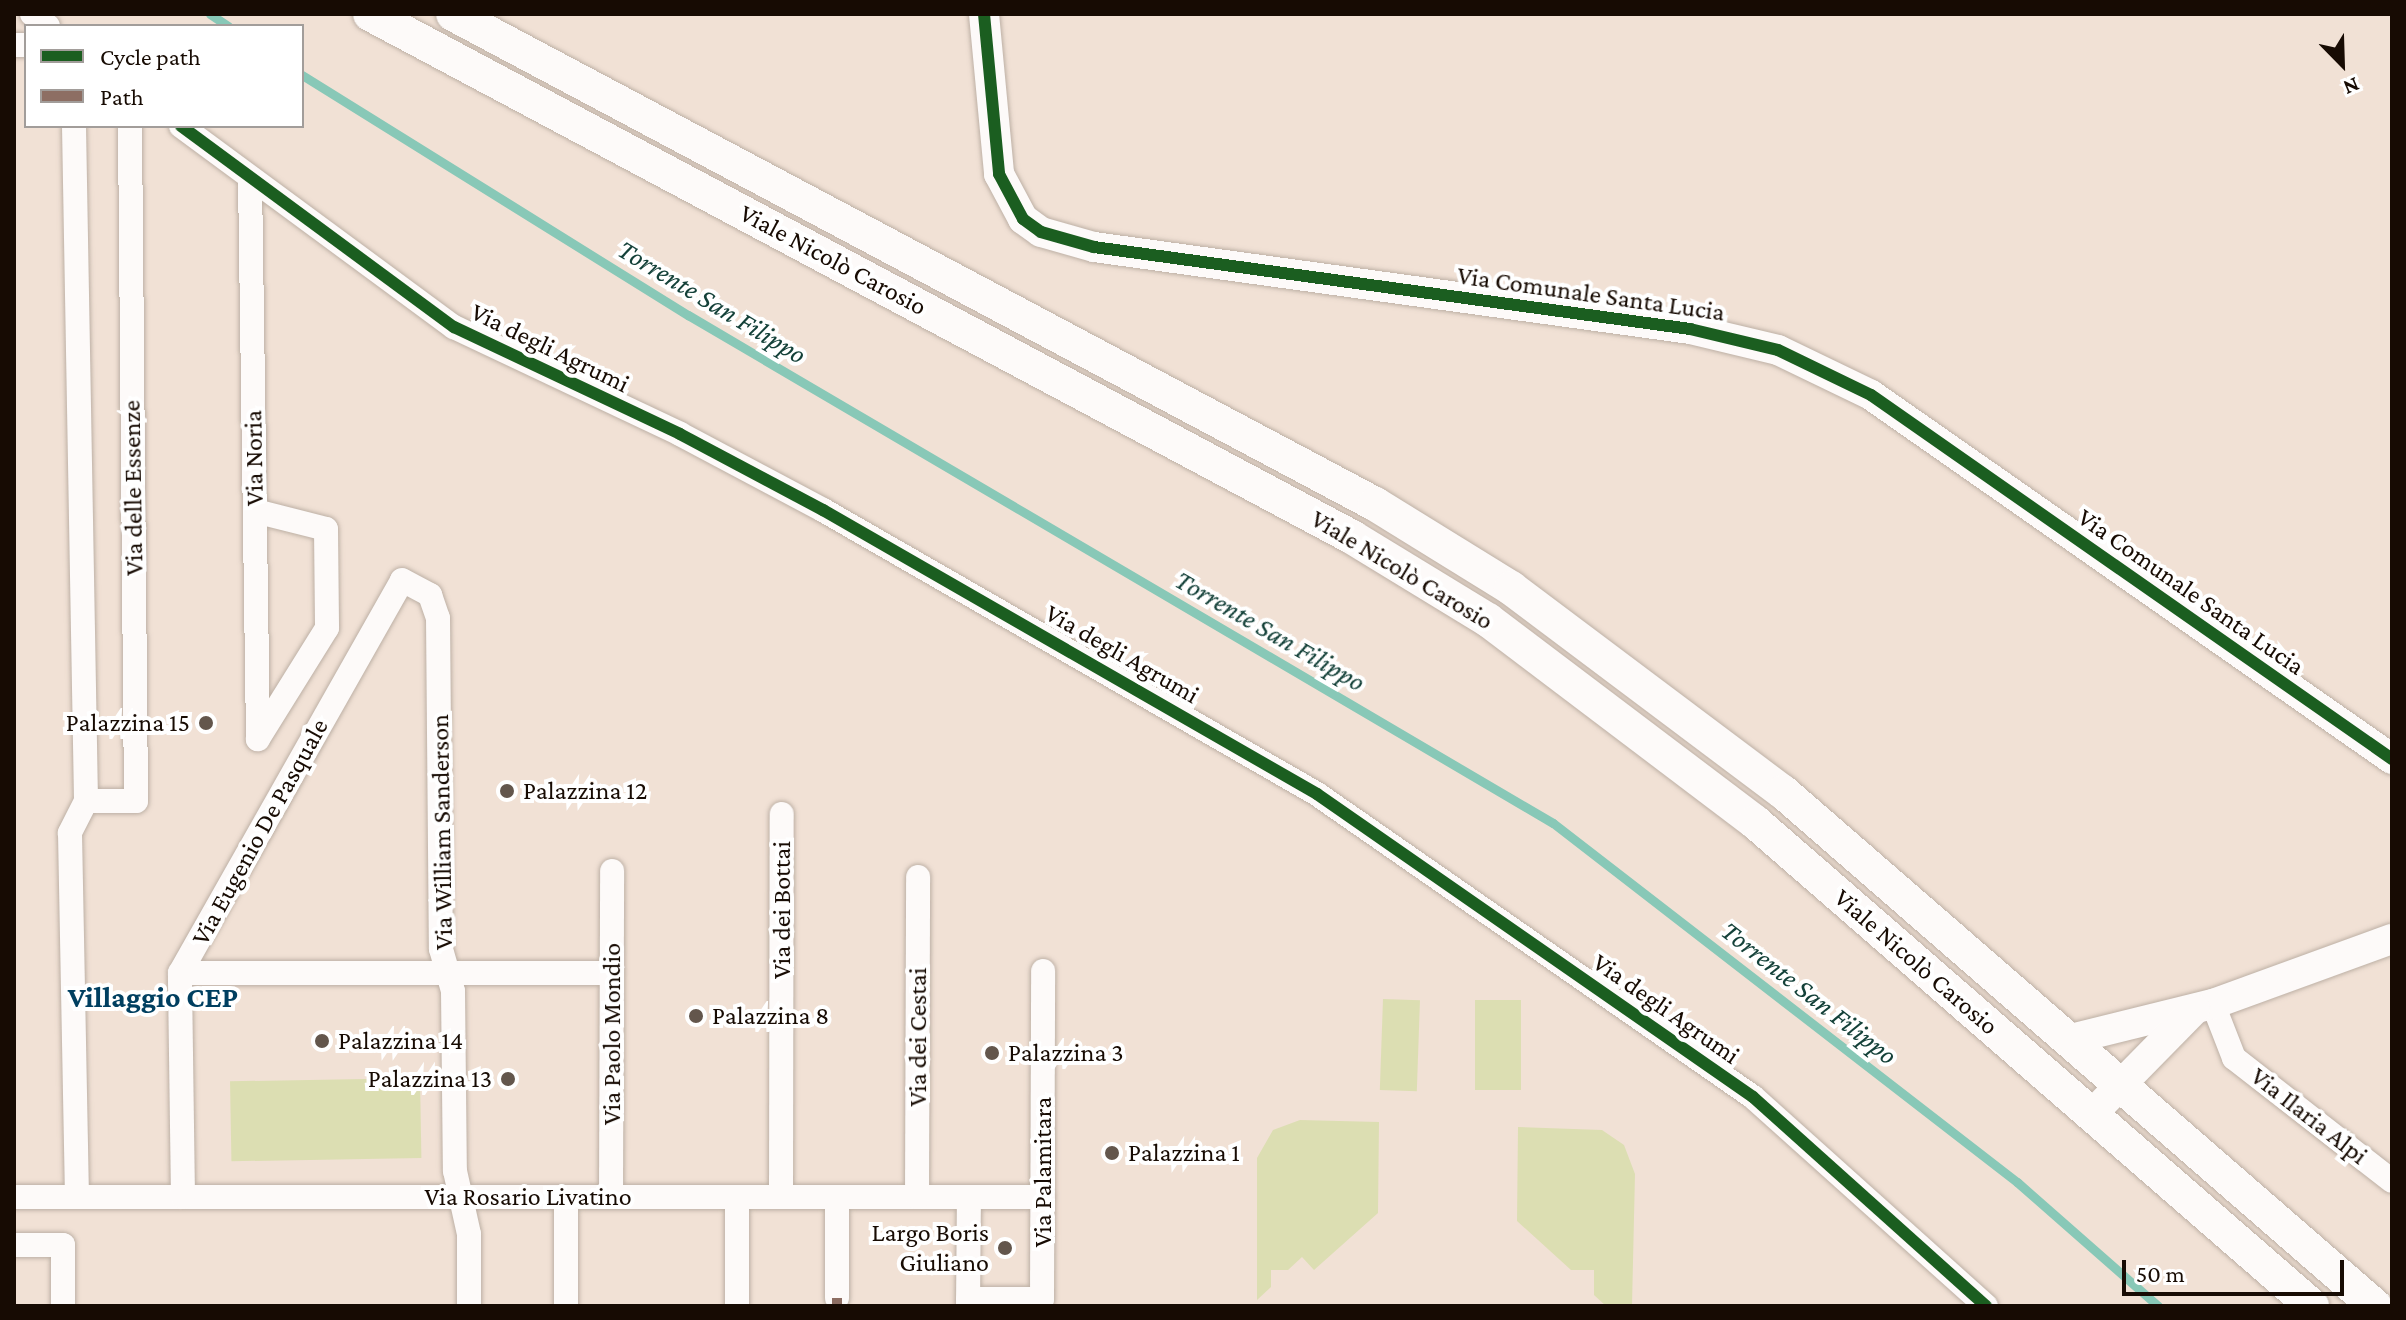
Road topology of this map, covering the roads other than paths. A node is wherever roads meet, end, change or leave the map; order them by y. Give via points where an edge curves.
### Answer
1 (370, 14) edge
2 (453, 14) edge
3 (984, 14) edge
4 (74, 128) edge
5 (130, 128) edge
6 (184, 128) edge
7 (250, 178) junction
8 (255, 511) junction
9 (402, 580) joint
10 (2392, 759) edge
11 (86, 801) junction
12 (782, 814) dead end
13 (612, 871) dead end
14 (918, 877) dead end
15 (2392, 939) edge
16 (1043, 971) dead end
17 (180, 973) junction
18 (448, 973) junction
19 (612, 973) junction
20 (2204, 1006) junction
21 (2067, 1040) junction
22 (2117, 1085) junction
23 (2091, 1115) junction
24 (2392, 1181) edge
25 (14, 1197) edge
26 (77, 1197) junction
27 (183, 1197) junction
28 (461, 1197) junction
29 (566, 1197) junction
30 (611, 1197) junction
31 (737, 1197) junction
32 (781, 1197) junction
33 (837, 1197) junction
34 (917, 1197) junction
35 (969, 1197) junction
36 (1043, 1197) junction
37 (14, 1245) edge
38 (837, 1298) dead end
39 (968, 1303) edge
40 (63, 1306) edge
41 (469, 1306) edge
42 (566, 1306) edge
43 (737, 1306) edge
44 (1986, 1306) edge
45 (2312, 1306) edge
46 (2375, 1306) edge

1 - 23 main road, Viale Nicolò Carosio via 1338,530 1488,620 1755,822
2 - 21 main road, Viale Nicolò Carosio via 1362,497 1452,550 1713,735
3 - 10 street, Via Comunale Santa Lucia via 999,174 1016,208 1041,232 1094,247 1690,329 1778,350 1884,404
4 - 11 street, Via delle Essenze
5 - 11 street, Via delle Essenze via 136,801
6 - 7 street, Via degli Agrumi
7 - 8 street, Via Noria
7 - 44 street, Via degli Agrumi via 454,327 680,434 823,510 1317,794 1753,1097
8 - 8 street, Via Noria via 258,739 327,628 327,543 326,529
9 - 17 street, Via Eugenio De Pasquale
9 - 18 street, Via William Sanderson via 430,595 438,618 441,949
11 - 26 street, Via delle Essenze via 70,833
12 - 32 street, Via dei Bottai
13 - 19 street, Via Paolo Mondio
14 - 34 street, Via dei Cestai
15 - 20 street
16 - 36 street, Via Palamitara
17 - 18 street
17 - 27 street, Via Eugenio De Pasquale
18 - 19 street
18 - 28 street, Via William Sanderson via 453,991 455,1171
19 - 30 street, Via Paolo Mondio
20 - 21 street
20 - 22 street
20 - 24 street, Via Ilaria Alpi via 2234,1058
21 - 22 main road, Viale Nicolò Carosio
22 - 23 street
22 - 46 main road, Viale Nicolò Carosio
23 - 45 main road, Viale Nicolò Carosio
25 - 26 street, Via Rosario Livatino
26 - 27 street, Via Rosario Livatino
27 - 28 street, Via Rosario Livatino
28 - 29 street, Via Rosario Livatino
28 - 41 street, Via William Sanderson via 469,1234
29 - 30 street, Via Rosario Livatino
29 - 42 street
30 - 31 street, Via Rosario Livatino
31 - 32 street, Via Rosario Livatino
31 - 43 street
32 - 33 street, Via Rosario Livatino
33 - 34 street, Via Rosario Livatino
33 - 38 street
34 - 35 street, Via Rosario Livatino
35 - 36 street, Via Rosario Livatino
35 - 39 street
36 - 39 street, Via Palamitara via 1042,1299
37 - 40 street via 63,1245

